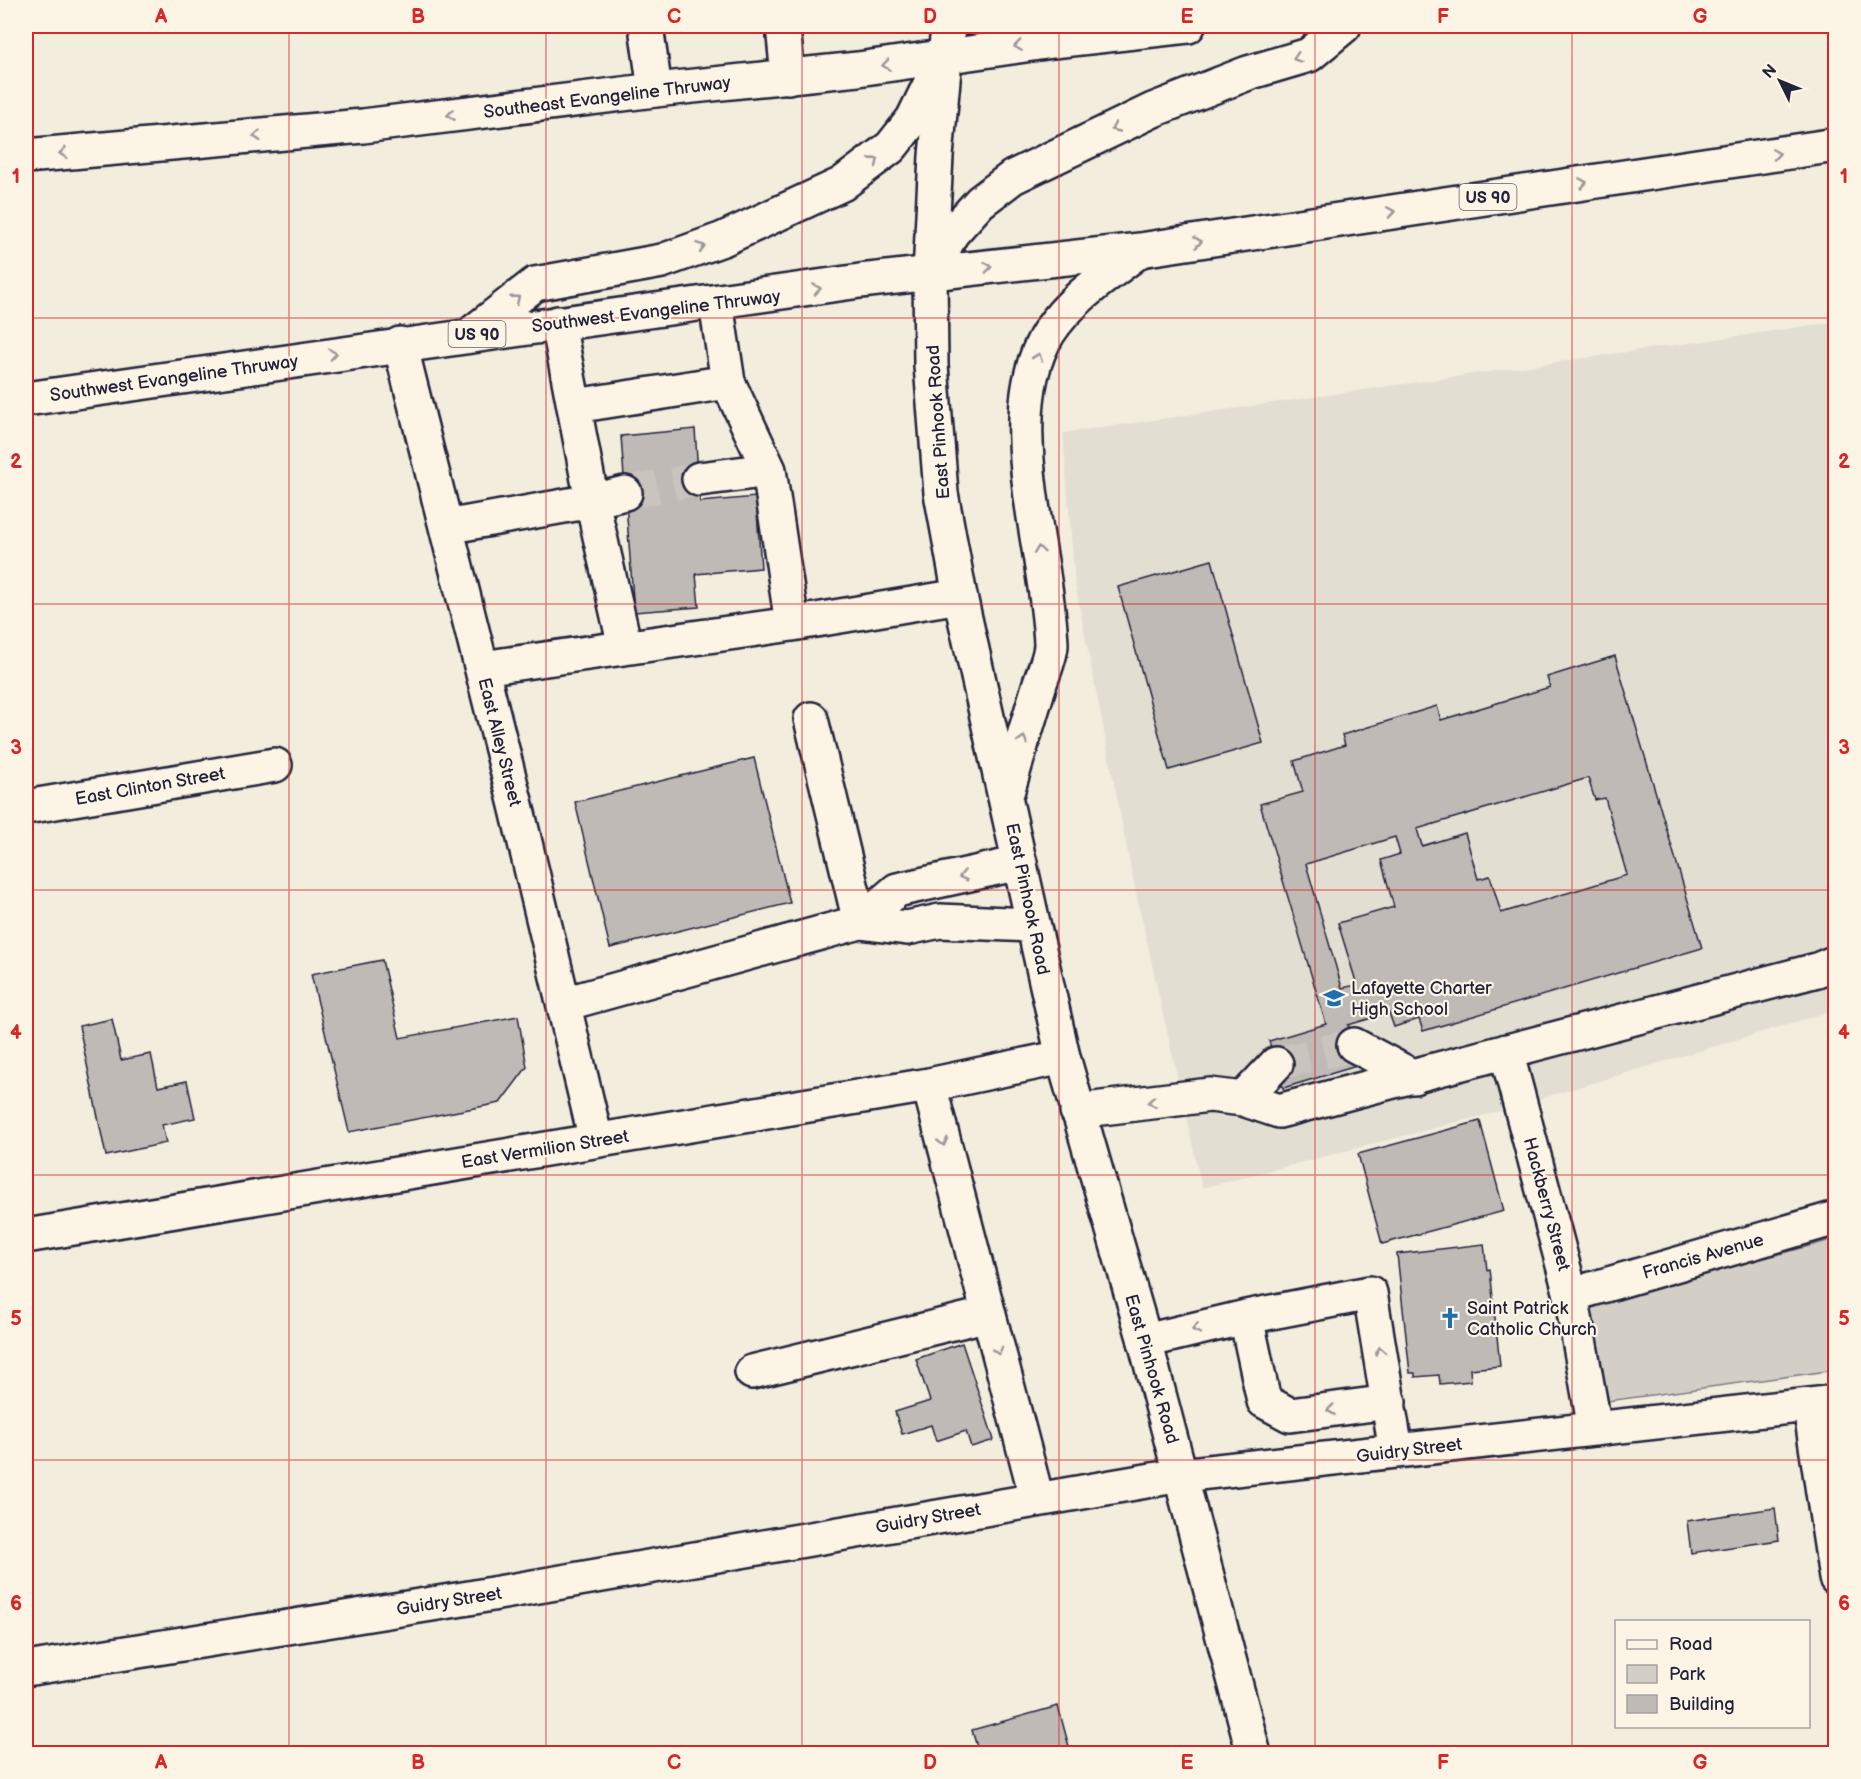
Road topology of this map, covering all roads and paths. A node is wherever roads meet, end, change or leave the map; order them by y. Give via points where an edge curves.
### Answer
1 (646, 26) edge
2 (783, 26) edge
3 (1188, 26) edge
4 (1344, 26) edge
5 (1139, 28) edge
6 (946, 41) edge
7 (788, 77) junction
8 (655, 90) junction
9 (1836, 145) edge
10 (26, 156) edge
11 (1140, 250) junction
12 (930, 274) junction
13 (716, 303) junction
14 (558, 323) junction
15 (470, 335) junction
16 (400, 344) junction
17 (728, 382) junction
18 (26, 399) edge
19 (575, 406) junction
20 (769, 470) junction
21 (699, 479) tunnel mouth
22 (625, 493) tunnel mouth
23 (592, 501) junction
24 (446, 526) junction
25 (960, 596) junction
26 (792, 624) junction
27 (624, 647) junction
28 (482, 668) junction
29 (811, 719) dead end
30 (276, 765) dead end
31 (1006, 796) junction
32 (26, 807) edge
33 (1020, 862) junction
34 (860, 922) junction
35 (1033, 925) junction
36 (1836, 962) edge
37 (564, 1004) junction
38 (1354, 1045) tunnel mouth
39 (1506, 1051) junction
40 (1063, 1057) junction
41 (1276, 1064) tunnel mouth
42 (1414, 1077) junction
43 (929, 1085) junction
44 (1243, 1099) junction
45 (1077, 1111) junction
46 (596, 1140) junction
47 (1836, 1218) edge
48 (26, 1236) edge
49 (1571, 1295) junction
50 (989, 1314) junction
51 (1246, 1317) junction
52 (1145, 1341) junction
53 (752, 1372) dead end
54 (1389, 1402) junction
55 (1823, 1404) edge
56 (1595, 1429) junction
57 (1396, 1451) junction
58 (1181, 1475) junction
59 (1037, 1499) junction
60 (1836, 1578) edge
61 (26, 1669) edge
62 (1254, 1754) edge

1 - 8 main road
2 - 7 main road
3 - 5 main road, Southeast Evangeline Thruway
4 -> 12 main road via 1309,55 1248,73 1153,110 1013,177 980,202 952,233
5 -> 6 main road, Southeast Evangeline Thruway
6 -> 7 main road, Southeast Evangeline Thruway
6 - 12 main road, East Pinhook Road
15 -> 6 main road via 536,284 663,261 723,239 842,184 891,147 913,119
7 - 8 main road, Southeast Evangeline Thruway
8 -> 10 main road, Southeast Evangeline Thruway via 363,126
11 -> 9 main road, US 90
12 -> 11 main road, US 90
31 -> 11 main road via 1051,646 1025,434 1037,357 1050,331 1082,294
13 -> 12 main road, Southwest Evangeline Thruway / US 90
12 - 25 main road, East Pinhook Road via 942,493
13 - 14 main road, Southwest Evangeline Thruway / US 90
13 - 17 main road
14 - 15 main road, Southwest Evangeline Thruway / US 90
14 - 19 main road
15 - 16 main road, Southwest Evangeline Thruway / US 90
18 -> 16 main road, Southwest Evangeline Thruway / US 90
16 - 24 main road, East Alley Street
17 - 19 main road
17 - 20 main road
19 - 23 main road
20 - 21 main road
20 - 26 main road
22 - 23 main road
23 - 24 main road
23 - 27 main road
24 - 28 main road, East Alley Street
25 - 26 main road
25 - 31 main road, East Pinhook Road
26 - 27 main road
27 - 28 main road
28 - 37 main road, East Alley Street
29 - 34 main road
30 - 32 main road, East Clinton Street
31 - 33 main road, East Pinhook Road
33 -> 34 main road via 897,891
33 - 35 main road, East Pinhook Road
34 - 35 main road via 907,928 940,921
34 - 37 main road
35 - 40 main road, East Pinhook Road
36 - 39 main road
37 - 46 main road, East Alley Street
38 - 42 main road
39 - 42 main road
39 - 49 main road, Hackberry Street
40 - 43 main road, East Vermilion Street
40 - 45 main road, East Pinhook Road
41 - 44 main road
42 - 44 main road via 1279,1111
43 - 46 main road, East Vermilion Street
43 -> 50 main road
44 -> 45 main road via 1210,1095
45 - 52 main road, East Pinhook Road
46 - 48 main road, East Vermilion Street
47 - 49 main road, Francis Avenue
49 - 56 main road, Hackberry Street
50 - 53 main road
50 -> 59 main road
51 -> 52 main road
54 -> 51 main road via 1290,1415 1264,1401
54 -> 51 main road via 1370,1293
52 - 58 main road, East Pinhook Road
54 - 57 main road
55 - 56 main road, Guidry Street
55 - 60 main road
56 - 57 main road, Guidry Street
57 - 58 main road, Guidry Street
58 - 59 main road, Guidry Street
58 - 62 main road, East Pinhook Road
59 - 61 main road, Guidry Street via 463,1599

